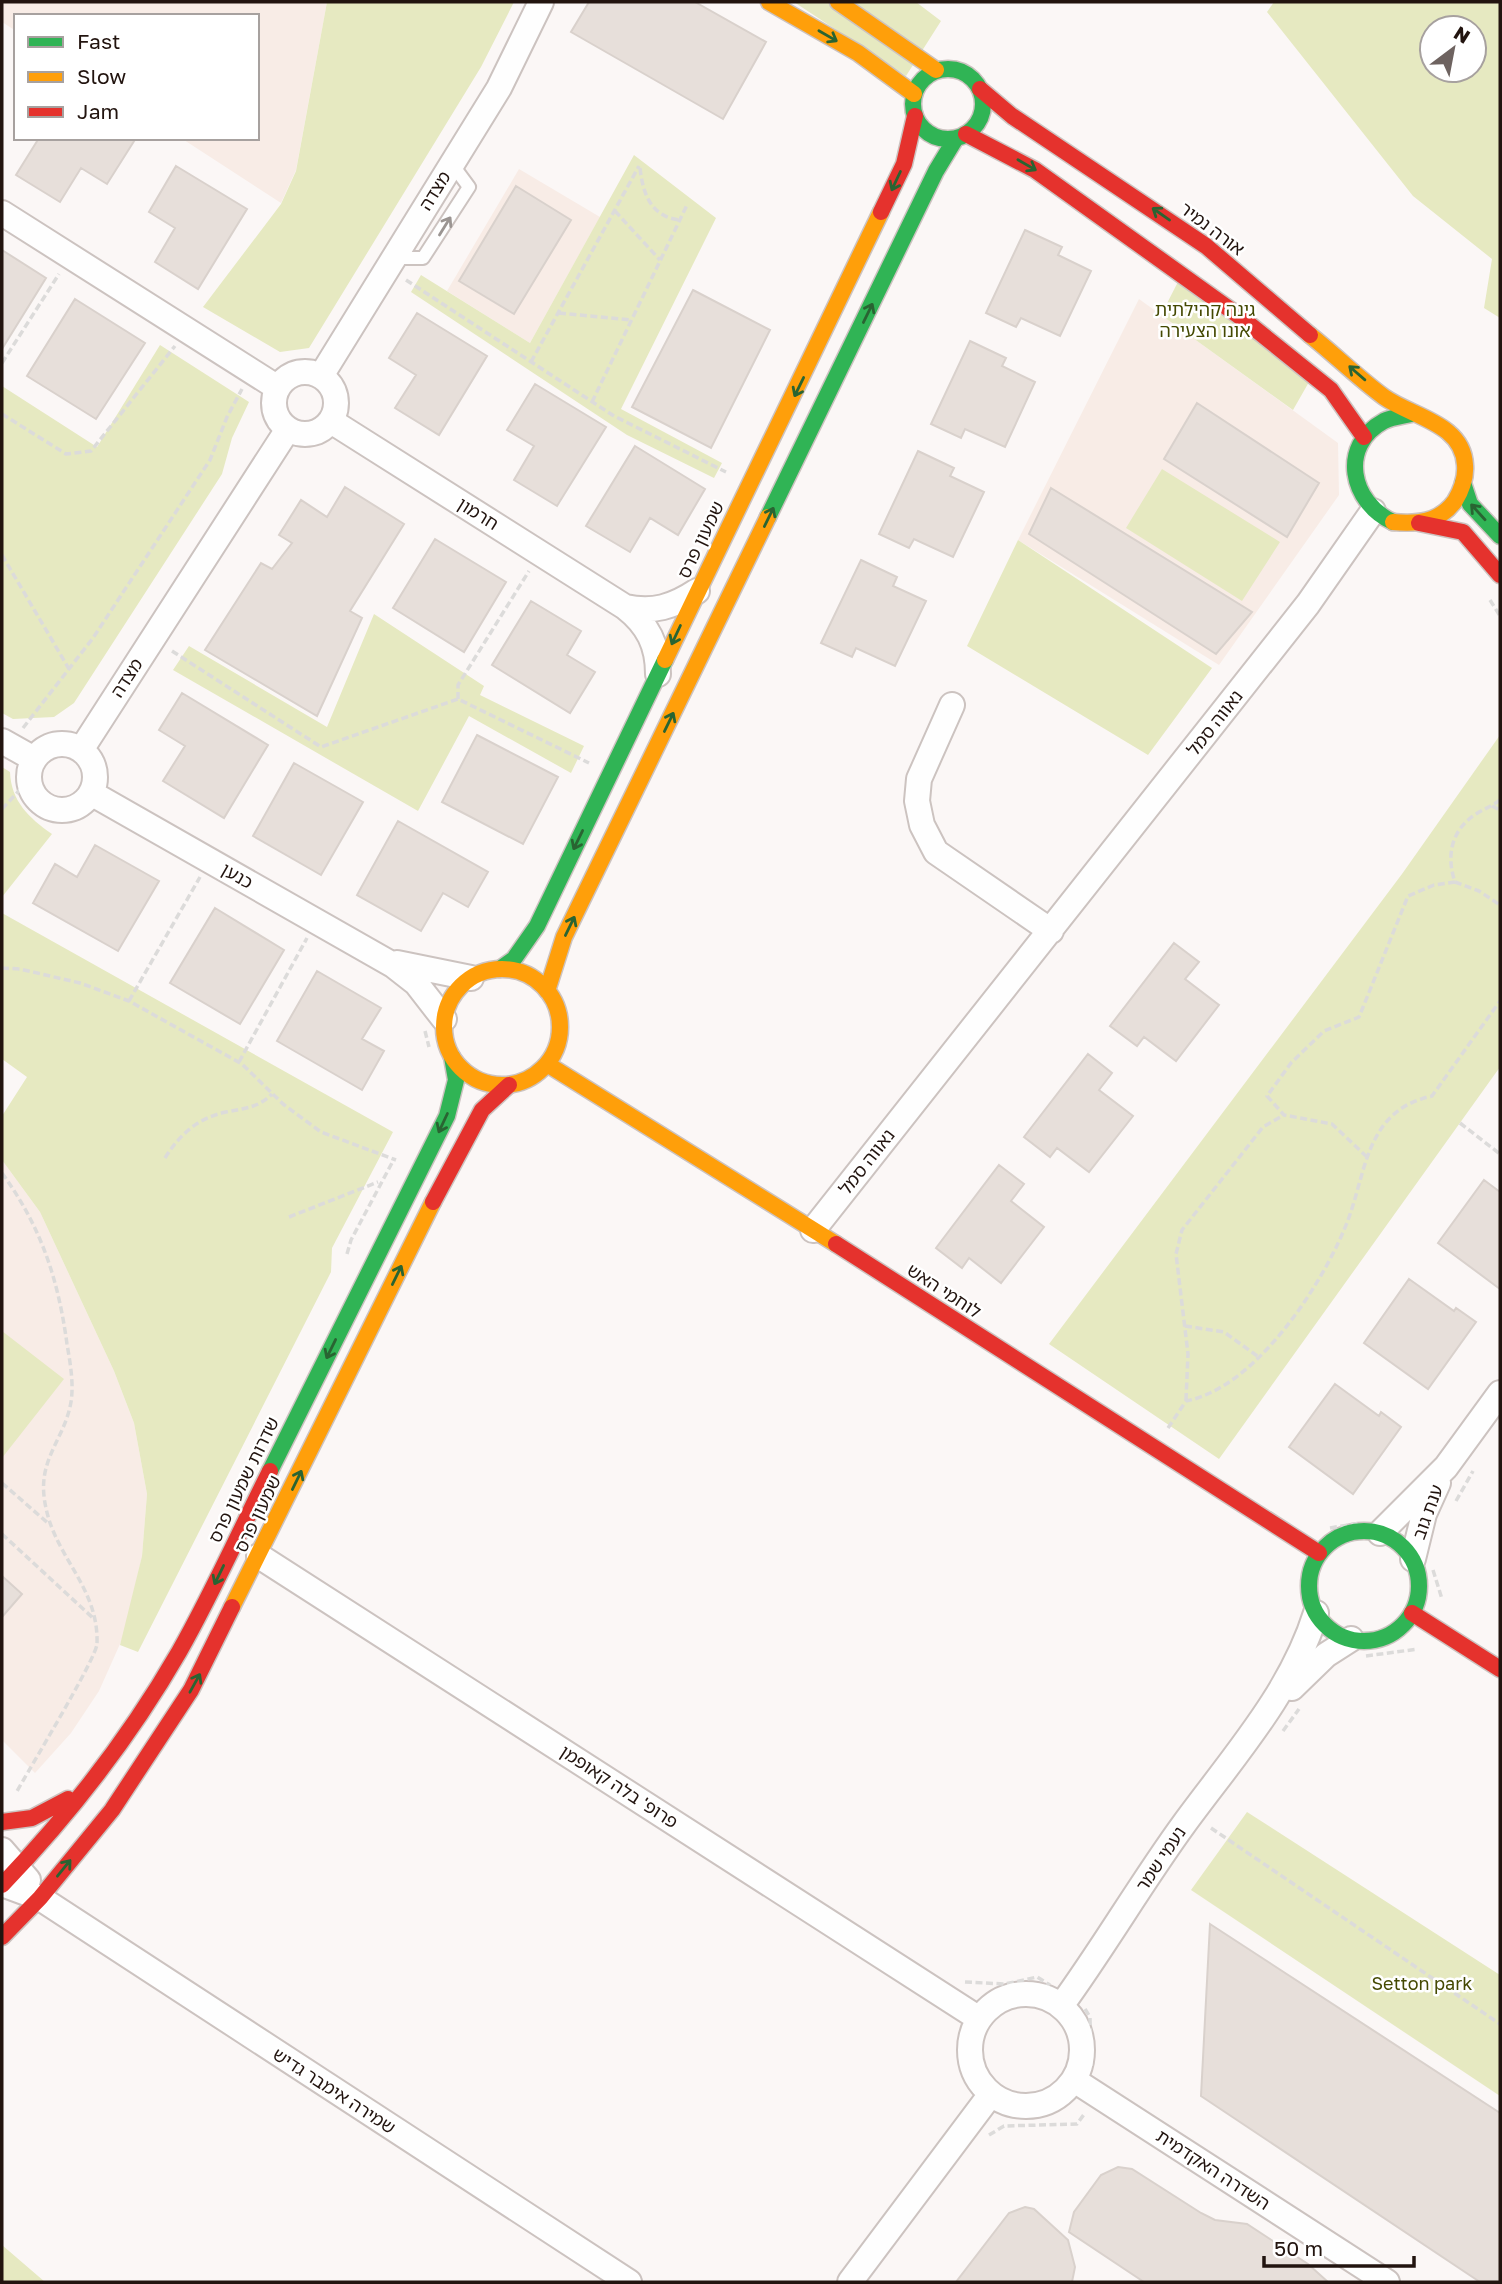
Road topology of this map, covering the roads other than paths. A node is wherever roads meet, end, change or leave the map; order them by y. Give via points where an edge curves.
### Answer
1 (541, 2) edge
2 (769, 2) edge
3 (838, 2) edge
4 (936, 70) junction
5 (980, 89) junction
6 (914, 94) junction
7 (915, 116) junction
8 (961, 136) junction
9 (2, 213) edge
10 (321, 376) junction
11 (278, 388) junction
12 (1411, 414) junction
13 (331, 421) junction
14 (288, 429) junction
15 (1364, 437) junction
16 (1463, 483) junction
17 (1373, 511) junction
18 (1419, 523) junction
19 (1500, 537) edge
20 (1500, 575) edge
21 (697, 591) junction
22 (625, 607) junction
23 (658, 674) junction
24 (952, 705) dead end
25 (6, 744) edge
26 (81, 750) junction
27 (32, 769) junction
28 (91, 793) junction
29 (1051, 931) junction
30 (383, 959) junction
31 (500, 969) junction
32 (471, 978) junction
33 (547, 991) junction
34 (444, 1019) junction
35 (452, 1058) junction
36 (547, 1064) junction
37 (509, 1085) junction
38 (813, 1230) junction
39 (1500, 1393) edge
40 (1446, 1467) junction
41 (1376, 1527) junction
42 (1319, 1553) junction
43 (259, 1556) junction
44 (1423, 1562) junction
45 (1316, 1612) junction
46 (1412, 1614) junction
47 (1357, 1648) junction
48 (1500, 1670) edge
49 (1264, 1716) junction
50 (88, 1786) junction
51 (2, 1822) edge
52 (2, 1850) edge
53 (20, 1867) junction
54 (2, 1885) edge
55 (40, 1898) junction
56 (2, 1937) edge
57 (1076, 2002) junction
58 (978, 2018) junction
59 (1074, 2080) junction
60 (991, 2094) junction
61 (1378, 2280) edge
62 (629, 2282) edge
63 (850, 2282) edge

1 - 10 street, מצדה via 499,88
2 -> 6 street via 858,53
3 - 4 street
4 - 5 street via 966,74
4 - 6 street
5 - 8 street via 980,119
12 -> 5 street, אורה נמיר via 1385,398 1206,246 1012,116
6 - 7 street
7 - 8 street via 936,137
7 -> 21 street, שמעון פרס via 904,164
8 -> 15 street via 1035,170 1239,316 1331,390
33 -> 8 street via 570,925 930,183
9 - 11 street
10 - 11 street via 302,371
10 - 13 street via 337,402
11 - 14 street via 276,415
12 - 15 street via 1384,420
12 - 16 street via 1438,422 1458,442
13 - 14 street via 306,434
13 - 22 street, חרמון
14 - 26 street, מצדה
15 - 17 street via 1357,450 1354,477
16 - 18 street via 1448,509
19 -> 16 street via 1470,504
17 - 18 street via 1403,524
17 - 29 street, נאווה סמל via 1308,604
18 - 20 street via 1463,532
21 - 22 street, חרמון via 656,610
21 -> 23 street, שמעון פרס
22 - 23 street, חרמון via 656,647
23 -> 31 street, שמעון פרס via 537,926 514,959
24 - 29 street via 919,779 922,825 936,852
25 - 27 street
26 - 27 street via 55,745
26 - 28 street via 95,774
27 - 28 street via 37,799 55,810 76,807
28 - 30 street, כנען
29 - 38 street, נאווה סמל
30 - 32 street, כנען
30 - 34 street, כנען via 416,982
31 - 32 street
31 - 33 street via 525,974
32 - 34 street via 454,994
33 - 36 street via 559,1018 559,1034
34 - 35 street via 445,1042
35 - 37 street via 483,1082
35 -> 50 street, שדרות שמעון פרס via 454,1096 421,1169 185,1639 129,1733
36 - 37 street via 524,1081
36 - 38 street, לוחמי האש
43 -> 37 street, שמעון פרס via 465,1138 482,1110
38 - 42 street, לוחמי האש
39 - 40 street, ענת גוב
40 - 41 street, ענת גוב
40 - 44 street, ענת גוב via 1424,1514
41 - 42 street via 1339,1536
41 - 44 street
42 - 45 street via 1309,1580
55 -> 43 street, שמעון פרס via 112,1810 171,1723
43 - 58 street, פרופ' בלה קאופמן
44 - 46 street
45 - 47 street via 1328,1628
45 - 49 street, נעמי שמר via 1306,1644
46 - 47 street via 1390,1635
46 - 48 street
47 - 49 street, נעמי שמר via 1326,1654
49 - 57 street, נעמי שמר via 1183,1826
50 - 51 street via 53,1810
50 - 53 street, שדרות שמעון פרס
52 - 53 street
53 - 54 street, שדרות שמעון פרס
53 - 55 street
54 - 55 street
55 - 56 street, שמעון פרס
55 - 62 street, שמירה אימבר גדיש
57 - 58 street via 1017,1994 989,2007
57 - 59 street via 1082,2049
58 - 60 street via 971,2034 972,2067
59 - 60 street via 1063,2092 1035,2105 1004,2102
59 - 61 street, השדרה האקדמית
60 - 63 street

